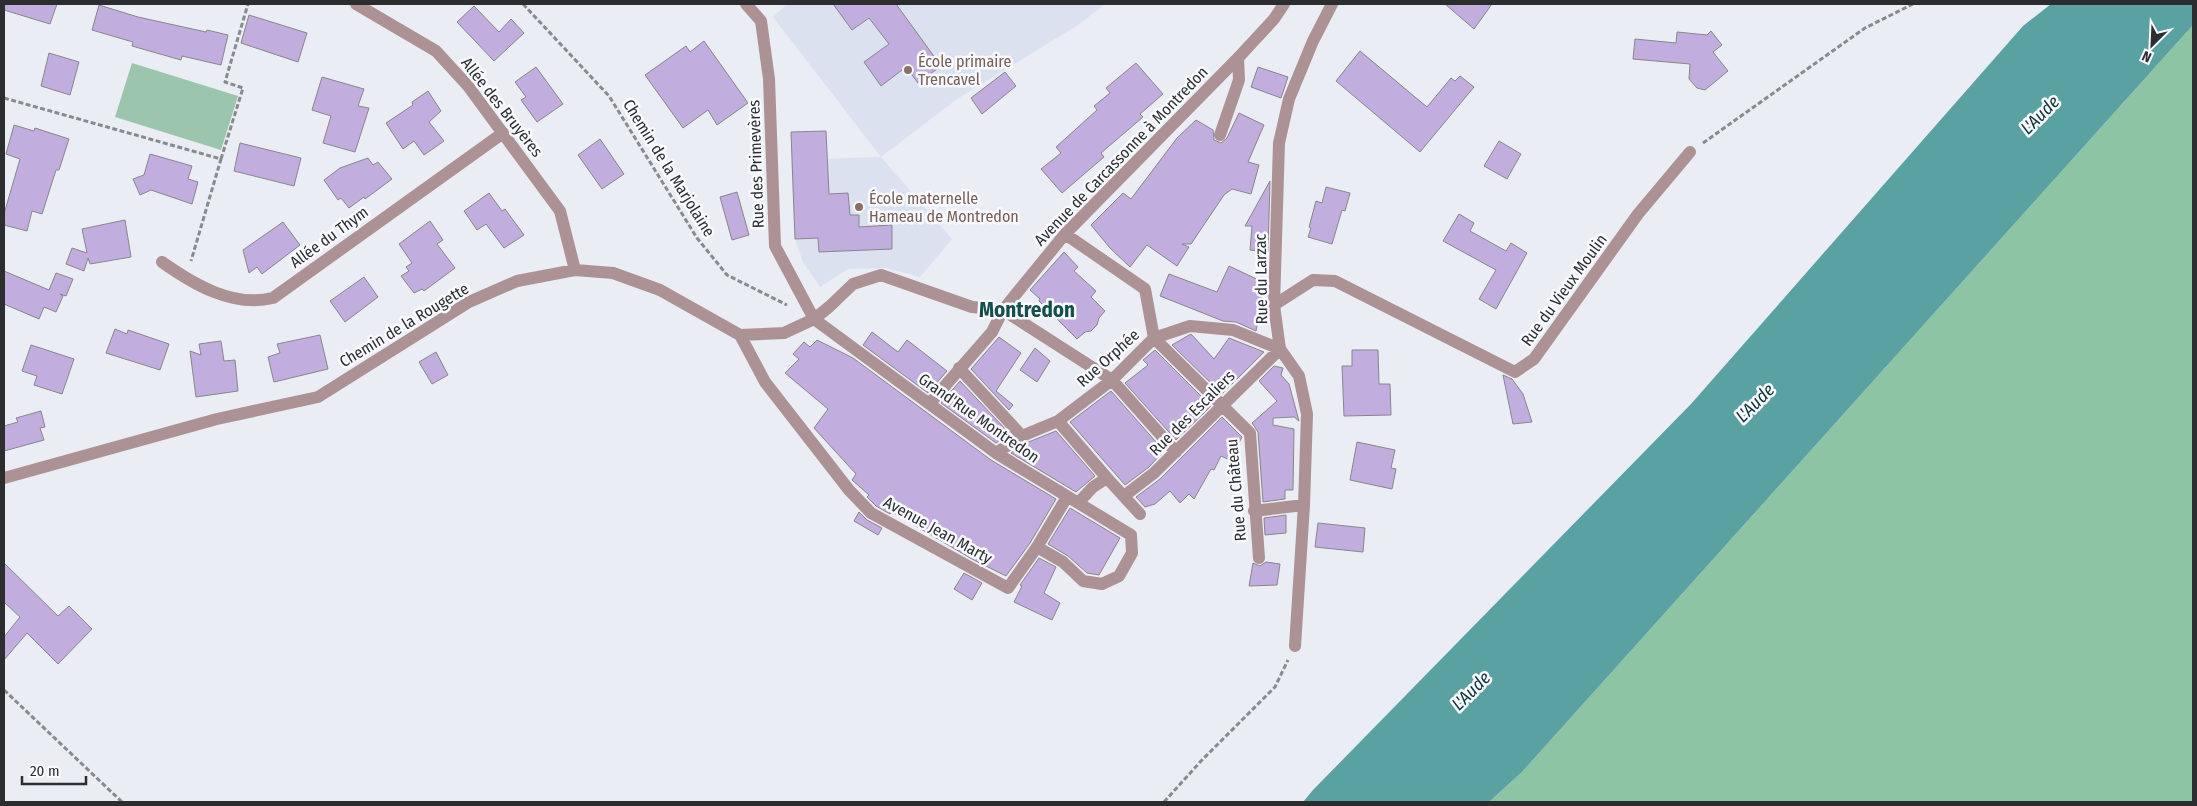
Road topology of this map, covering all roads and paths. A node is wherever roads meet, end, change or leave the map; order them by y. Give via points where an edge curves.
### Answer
1 (248, 4) edge
2 (356, 4) edge
3 (524, 4) edge
4 (746, 4) edge
5 (1284, 4) edge
6 (1332, 4) edge
7 (1913, 4) edge
8 (1238, 58) junction
9 (4, 98) edge
10 (503, 133) junction
11 (1220, 134) dead end
12 (1690, 152) joint
13 (220, 159) junction
14 (1065, 234) junction
15 (162, 262) dead end
16 (575, 270) junction
17 (186, 278) junction
18 (1274, 305) junction
19 (788, 306) dead end
20 (1004, 310) junction
21 (814, 319) junction
22 (740, 335) junction
23 (1154, 338) junction
24 (1280, 349) junction
25 (960, 368) junction
26 (1112, 380) junction
27 (930, 403) junction
28 (1223, 405) junction
29 (1058, 421) junction
30 (1022, 436) junction
31 (1176, 452) junction
32 (996, 453) junction
33 (4, 478) edge
34 (1107, 478) junction
35 (1124, 496) junction
36 (1073, 499) junction
37 (1304, 505) junction
38 (1254, 511) junction
39 (1140, 514) dead end
40 (1037, 547) junction
41 (1259, 558) dead end
42 (1295, 646) joint
43 (4, 690) edge
44 (122, 802) edge
45 (1164, 802) edge

1 - 13 path via 225,82 243,88
2 - 10 street, Allée des Bruyères via 436,51 468,86
3 - 19 path, Chemin de la Marjolaine via 609,96 698,238 727,275
4 - 21 street, Rue des Primevères via 761,21 769,79 775,246
5 - 8 street, Avenue de Carcassonne à Montredon
6 - 18 street, Rue du Larzac via 1289,99 1279,144
7 - 12 path via 1865,28
8 - 11 street via 1239,80
8 - 14 street, Avenue de Carcassonne à Montredon
9 - 13 path
10 - 16 street, Allée des Bruyères via 560,211
10 - 17 street, Allée du Thym via 273,298 258,301 236,299
12 - 18 street, Rue du Vieux Moulin via 1638,214 1534,359 1514,372 1335,281 1313,280
13 - 17 path
14 - 20 street, Avenue de Carcassonne à Montredon
14 - 23 street via 1145,289
15 - 17 street, Allée du Thym
16 - 22 street, Chemin de la Rougette via 613,273 660,290
16 - 33 street, Chemin de la Rougette via 517,281 469,302 318,398 216,419
18 - 24 street, Rue du Larzac
20 - 21 street via 972,307 881,275 853,284
20 - 25 street, Avenue de Carcassonne à Montredon via 992,332
20 - 26 street
21 - 22 street via 784,334
21 - 27 street, Grand'Rue Montredon
22 - 40 street, Avenue Jean Marty via 765,382 849,490 871,513 1008,588
23 - 24 street, Rue Orphée via 1190,326 1225,329
23 - 26 street, Rue Orphée
23 - 28 street, Rue du Château
24 - 28 street, Rue des Escaliers
24 - 37 street, Rue du Larzac via 1299,376 1307,414
25 - 27 street, Avenue de Carcassonne à Montredon
25 - 30 street
26 - 29 street, Rue Orphée
26 - 31 street
27 - 32 street, Grand'Rue Montredon
28 - 31 street, Rue des Escaliers
28 - 38 street, Rue du Château via 1250,433
29 - 30 street, Rue Orphée
29 - 34 street
30 - 32 street, Rue Orphée
31 - 35 street, Rue des Escaliers
32 - 36 street, Grand'Rue Montredon
34 - 35 street
34 - 36 street, Avenue Jean Marty
35 - 39 street
36 - 40 street, Avenue Jean Marty
36 - 40 street, Grand'Rue Montredon via 1131,535 1132,553 1119,576 1102,584 1083,581 1063,562
37 - 38 street
37 - 42 street, Rue du Larzac
38 - 41 street, Rue du Château
42 - 45 path via 1275,687
43 - 44 path

